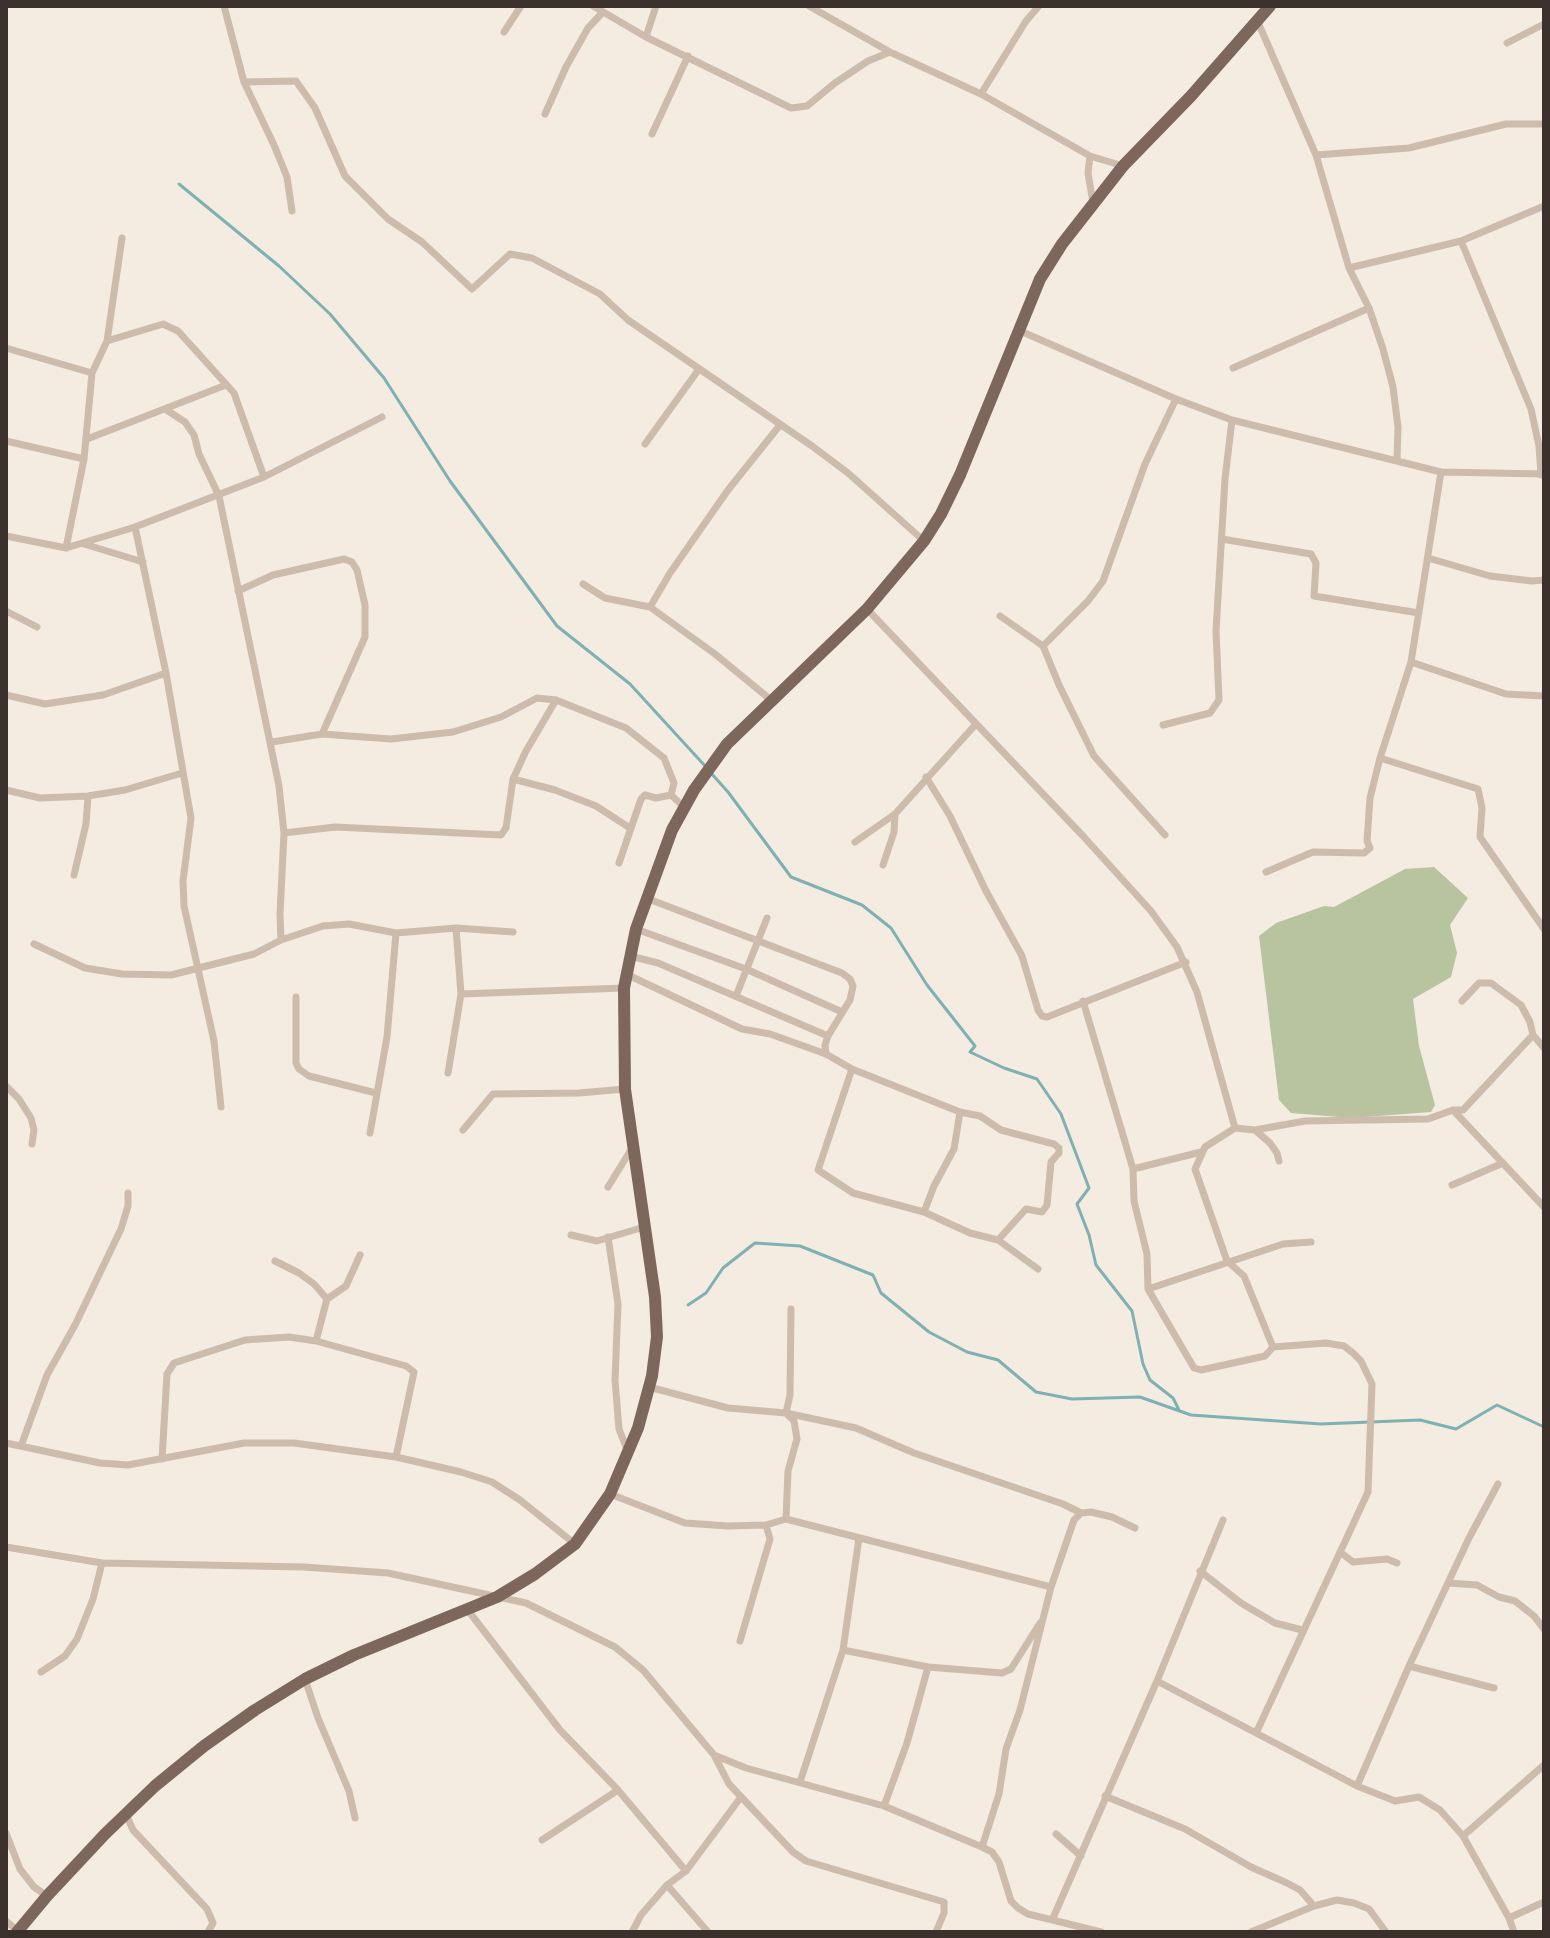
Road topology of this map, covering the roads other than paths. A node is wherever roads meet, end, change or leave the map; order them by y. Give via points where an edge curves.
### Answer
1 (224, 6) edge
2 (521, 6) edge
3 (593, 6) edge
4 (656, 6) edge
5 (809, 6) edge
6 (1039, 6) edge
7 (1270, 6) edge
8 (603, 12) junction
9 (1257, 20) junction
10 (1544, 24) edge
11 (504, 32) dead end
12 (646, 37) junction
13 (1507, 43) dead end
14 (890, 52) junction
15 (688, 56) junction
16 (244, 82) junction
17 (981, 94) junction
18 (545, 114) dead end
19 (1544, 124) edge
20 (652, 134) dead end
21 (1316, 155) junction
22 (1090, 156) junction
23 (1123, 166) junction
24 (1093, 203) junction
25 (1544, 206) edge
26 (292, 211) dead end
27 (122, 238) dead end
28 (1461, 241) junction
29 (1349, 268) junction
30 (1369, 308) junction
31 (1018, 330) junction
32 (107, 341) junction
33 (6, 348) edge
34 (1233, 368) dead end
35 (699, 369) junction
36 (92, 373) junction
37 (226, 385) junction
38 (1176, 399) junction
39 (165, 409) junction
40 (382, 417) dead end
41 (1232, 420) junction
42 (780, 425) junction
43 (87, 439) junction
44 (6, 441) edge
45 (645, 444) dead end
46 (84, 459) junction
47 (1397, 459) junction
48 (1441, 472) junction
49 (1542, 474) edge
50 (264, 477) junction
51 (219, 496) junction
52 (135, 527) junction
53 (6, 536) edge
54 (1222, 539) junction
55 (924, 541) junction
56 (82, 543) junction
57 (66, 548) junction
58 (1428, 558) junction
59 (143, 562) junction
60 (1544, 580) edge
61 (583, 584) dead end
62 (238, 591) junction
63 (650, 607) junction
64 (867, 609) junction
65 (6, 611) edge
66 (1419, 613) junction
67 (1000, 616) dead end
68 (37, 627) dead end
69 (1043, 646) junction
70 (1411, 662) junction
71 (166, 673) junction
72 (6, 695) edge
73 (1544, 696) edge
74 (556, 700) junction
75 (771, 700) junction
76 (976, 724) junction
77 (1163, 725) dead end
78 (322, 734) junction
79 (272, 742) junction
80 (1380, 758) junction
81 (182, 773) junction
82 (926, 777) junction
83 (513, 779) junction
84 (6, 790) edge
85 (671, 795) junction
86 (88, 796) junction
87 (684, 807) junction
88 (895, 814) junction
89 (630, 828) junction
90 (284, 833) junction
91 (1165, 835) dead end
92 (855, 842) dead end
93 (619, 863) dead end
94 (883, 865) dead end
95 (1266, 872) dead end
96 (74, 875) dead end
97 (646, 898) junction
98 (767, 918) dead end
99 (456, 928) junction
100 (636, 929) junction
101 (1544, 929) edge
102 (513, 932) dead end
103 (396, 933) junction
104 (281, 940) junction
105 (757, 942) junction
106 (34, 944) dead end
107 (629, 955) junction
108 (1186, 962) junction
109 (196, 967) junction
110 (746, 969) junction
111 (626, 974) junction
112 (624, 988) junction
113 (461, 994) junction
114 (736, 996) junction
115 (296, 997) dead end
116 (1083, 1001) junction
117 (1462, 1001) dead end
118 (842, 1012) junction
119 (1533, 1035) junction
120 (828, 1036) junction
121 (1544, 1048) edge
122 (826, 1054) junction
123 (852, 1069) junction
124 (448, 1073) dead end
125 (6, 1086) edge
126 (625, 1089) junction
127 (376, 1093) junction
128 (221, 1107) dead end
129 (1453, 1110) junction
130 (960, 1112) junction
131 (1235, 1128) junction
132 (463, 1130) dead end
133 (1255, 1130) junction
134 (370, 1133) dead end
135 (32, 1144) dead end
136 (633, 1147) junction
137 (1201, 1152) junction
138 (1279, 1161) dead end
139 (1503, 1163) junction
140 (1133, 1169) junction
141 (1452, 1185) dead end
142 (608, 1187) dead end
143 (128, 1193) dead end
144 (1542, 1201) edge
145 (924, 1212) junction
146 (644, 1227) junction
147 (571, 1235) dead end
148 (608, 1237) junction
149 (998, 1240) junction
150 (1311, 1242) dead end
151 (360, 1255) dead end
152 (275, 1261) dead end
153 (1230, 1263) junction
154 (1038, 1269) dead end
155 (1148, 1289) junction
156 (327, 1299) junction
157 (791, 1309) dead end
158 (316, 1341) junction
159 (1273, 1347) junction
160 (649, 1387) junction
161 (786, 1413) junction
162 (6, 1443) edge
163 (21, 1446) junction
164 (629, 1454) junction
165 (396, 1457) junction
166 (162, 1459) junction
167 (1498, 1484) dead end
168 (610, 1494) junction
169 (1081, 1513) junction
170 (786, 1519) junction
171 (1223, 1520) dead end
172 (766, 1525) junction
173 (1135, 1528) dead end
174 (859, 1538) junction
175 (575, 1544) junction
176 (6, 1547) edge
177 (1340, 1552) junction
178 (102, 1563) junction
179 (1397, 1563) dead end
180 (1200, 1571) junction
181 (1448, 1583) junction
182 (1051, 1587) junction
183 (497, 1597) junction
184 (467, 1609) junction
185 (1042, 1621) junction
186 (1544, 1629) edge
187 (1302, 1630) junction
188 (740, 1641) dead end
189 (843, 1650) junction
190 (1409, 1666) junction
191 (928, 1667) junction
192 (41, 1672) dead end
193 (305, 1679) junction
194 (1157, 1681) junction
195 (1494, 1688) dead end
196 (1257, 1731) junction
197 (714, 1755) junction
198 (1544, 1765) edge
199 (800, 1782) junction
200 (1357, 1786) junction
201 (618, 1790) junction
202 (1105, 1796) junction
203 (741, 1797) junction
204 (884, 1806) junction
205 (126, 1814) junction
206 (355, 1818) dead end
207 (6, 1833) edge
208 (1056, 1834) dead end
209 (1463, 1836) junction
210 (542, 1840) dead end
211 (982, 1847) junction
212 (1081, 1856) junction
213 (686, 1871) junction
214 (667, 1885) junction
215 (47, 1896) junction
216 (1544, 1902) edge
217 (1314, 1906) junction
218 (1053, 1918) junction
219 (1509, 1918) junction
220 (6, 1921) edge
221 (1072, 1928) edge
222 (18, 1932) edge
223 (208, 1932) edge
224 (632, 1932) edge
225 (708, 1932) edge
226 (936, 1932) edge
227 (1101, 1932) edge
228 (1251, 1932) edge
229 (1386, 1932) edge
230 (1514, 1932) edge

1 - 16 street
2 - 11 street
3 - 8 street
4 - 12 street
5 - 14 street
6 - 17 street
7 - 9 main road
8 - 12 street
8 - 18 street via 588,28
9 - 21 street
9 - 23 main road
10 - 13 street
12 - 15 street
14 - 15 street via 868,61 800,109
14 - 17 street
15 - 20 street
16 - 26 street via 283,166
16 - 35 street via 296,81 315,108 345,176 472,289 510,254 532,258 600,294
17 - 22 street
19 - 21 street via 1506,124 1409,148
21 - 29 street
22 - 23 street
22 - 24 street
23 - 24 main road
24 - 31 main road via 1040,279
25 - 28 street
27 - 32 street
28 - 29 street
28 - 49 street via 1531,409
29 - 30 street
30 - 34 street
30 - 47 street via 1393,387
31 - 38 street
31 - 55 main road via 960,475
32 - 36 street
32 - 37 street via 171,326
33 - 36 street
35 - 42 street
35 - 45 street
36 - 43 street
37 - 39 street
37 - 50 street via 234,393
38 - 41 street
38 - 69 street via 1145,464 1103,581
39 - 43 street
39 - 51 street via 194,435
40 - 50 street
41 - 47 street
41 - 54 street
42 - 55 street via 848,473
42 - 63 street via 728,490
43 - 46 street
44 - 46 street
46 - 57 street
47 - 48 street
48 - 49 street
48 - 58 street
50 - 51 street
51 - 52 street
51 - 62 street
52 - 56 street
52 - 59 street
53 - 57 street
54 - 66 street via 1311,554 1316,563 1314,596
54 - 77 street via 1216,631 1219,700 1210,713
55 - 64 main road
56 - 57 street
56 - 59 street
58 - 60 street via 1490,576
58 - 66 street
59 - 71 street
61 - 63 street via 605,598
62 - 78 street via 273,575 344,559 357,570 365,637
62 - 79 street
63 - 75 street
64 - 75 main road
64 - 76 street
65 - 68 street
66 - 70 street
67 - 69 street
69 - 91 street via 1094,756
70 - 73 street via 1506,694
70 - 80 street
71 - 72 street via 103,695 45,704
71 - 81 street
74 - 78 street via 537,698 501,717 453,732 391,739
74 - 83 street
74 - 85 street via 626,728 664,758 674,783
75 - 87 main road via 718,756
76 - 82 street
76 - 108 street via 1151,911
78 - 79 street
79 - 90 street
80 - 95 street via 1370,798 1370,848 1364,853 1313,852
80 - 101 street via 1478,789 1480,837
81 - 86 street
81 - 109 street via 191,818 184,906
82 - 88 street
82 - 116 street via 1022,956 1042,1016
83 - 89 street via 596,806
83 - 90 street via 501,835 335,827
84 - 86 street via 40,798
85 - 87 street
85 - 89 street via 645,795
86 - 96 street
87 - 97 main road
88 - 92 street
88 - 94 street
89 - 93 street
90 - 104 street
97 - 100 main road
97 - 105 street
98 - 105 street
99 - 102 street
99 - 103 street
99 - 113 street
100 - 107 main road
100 - 110 street
103 - 104 street via 349,924
103 - 127 street
104 - 109 street via 254,954
105 - 110 street
105 - 118 street via 850,979 850,1000
106 - 109 street via 85,968 122,974 171,975
107 - 111 main road
107 - 114 street
108 - 116 street
108 - 131 street
109 - 128 street via 214,1041
110 - 114 street
110 - 118 street
111 - 112 main road
111 - 122 street via 742,1029
112 - 113 street
112 - 126 main road
113 - 124 street
114 - 120 street
115 - 127 street via 299,1069
116 - 140 street
117 - 119 street via 1479,983 1491,983 1521,1005
118 - 120 street
119 - 121 street
119 - 129 street via 1463,1110
120 - 122 street
122 - 123 street
123 - 130 street
123 - 145 street via 818,1170 853,1193
125 - 135 street via 31,1118
126 - 132 street via 493,1094
126 - 136 main road
127 - 134 street
129 - 133 street via 1428,1119 1305,1121
129 - 139 street
130 - 145 street via 954,1149
130 - 149 street via 1059,1148 1051,1162 1047,1205 1042,1212 1026,1209
131 - 133 street
131 - 137 street
133 - 138 street
136 - 142 street
136 - 146 main road
137 - 140 street
137 - 153 street via 1195,1169
139 - 141 street
139 - 144 street
140 - 155 street
143 - 163 street via 115,1242 47,1375
145 - 149 street
146 - 148 street
146 - 160 main road via 657,1337
147 - 148 street via 597,1241
148 - 164 street via 618,1304 619,1429
149 - 154 street
150 - 153 street via 1283,1244
151 - 156 street via 346,1286
152 - 156 street via 299,1273
153 - 155 street
153 - 159 street via 1244,1276
155 - 159 street via 1197,1370 1265,1356
156 - 158 street
157 - 161 street
158 - 165 street via 414,1372
158 - 166 street via 245,1340 174,1363 167,1374
159 - 177 street via 1344,1346 1361,1361 1372,1384 1368,1492
160 - 161 street via 728,1408
160 - 164 main road
161 - 169 street via 856,1428
161 - 170 street via 794,1421 797,1439 788,1471
162 - 163 street
163 - 166 street via 100,1463
164 - 168 main road
165 - 166 street via 294,1443 244,1443
165 - 175 street via 492,1482
167 - 181 street
168 - 172 street via 685,1523
168 - 175 main road
169 - 173 street via 1112,1517
169 - 182 street
170 - 172 street
170 - 174 street
171 - 180 street
172 - 188 street via 770,1539
174 - 182 street
174 - 189 street
175 - 183 main road
176 - 178 street
177 - 179 street via 1353,1562
177 - 187 street
178 - 183 street via 388,1573
178 - 192 street via 77,1639 65,1656
180 - 187 street via 1275,1623
180 - 194 street
181 - 186 street via 1477,1585 1515,1601
181 - 190 street
182 - 185 street
183 - 184 main road
183 - 197 street via 526,1603 615,1647 643,1670
184 - 193 main road
184 - 201 street via 560,1730
185 - 191 street via 1007,1672
185 - 211 street
187 - 196 street
189 - 191 street
189 - 199 street
190 - 195 street
190 - 200 street
191 - 204 street
193 - 205 main road via 204,1746
193 - 206 street
194 - 196 street
194 - 202 street
196 - 200 street
197 - 199 street
197 - 203 street
198 - 209 street
199 - 204 street
200 - 209 street via 1395,1801 1419,1797 1440,1810
201 - 210 street
201 - 213 street
202 - 212 street
202 - 217 street via 1185,1829 1300,1890
203 - 213 street
203 - 226 street via 806,1861 944,1902
204 - 211 street
205 - 215 main road
205 - 223 street via 133,1830 207,1909 213,1923
207 - 215 street via 20,1869
208 - 212 street
209 - 219 street
211 - 218 street via 999,1862 1018,1908
212 - 218 street
213 - 214 street
214 - 224 street
214 - 225 street
215 - 222 main road
216 - 219 street
217 - 228 street
217 - 229 street via 1337,1900 1354,1903 1369,1909
218 - 221 street
219 - 230 street
220 - 222 street
221 - 227 street

